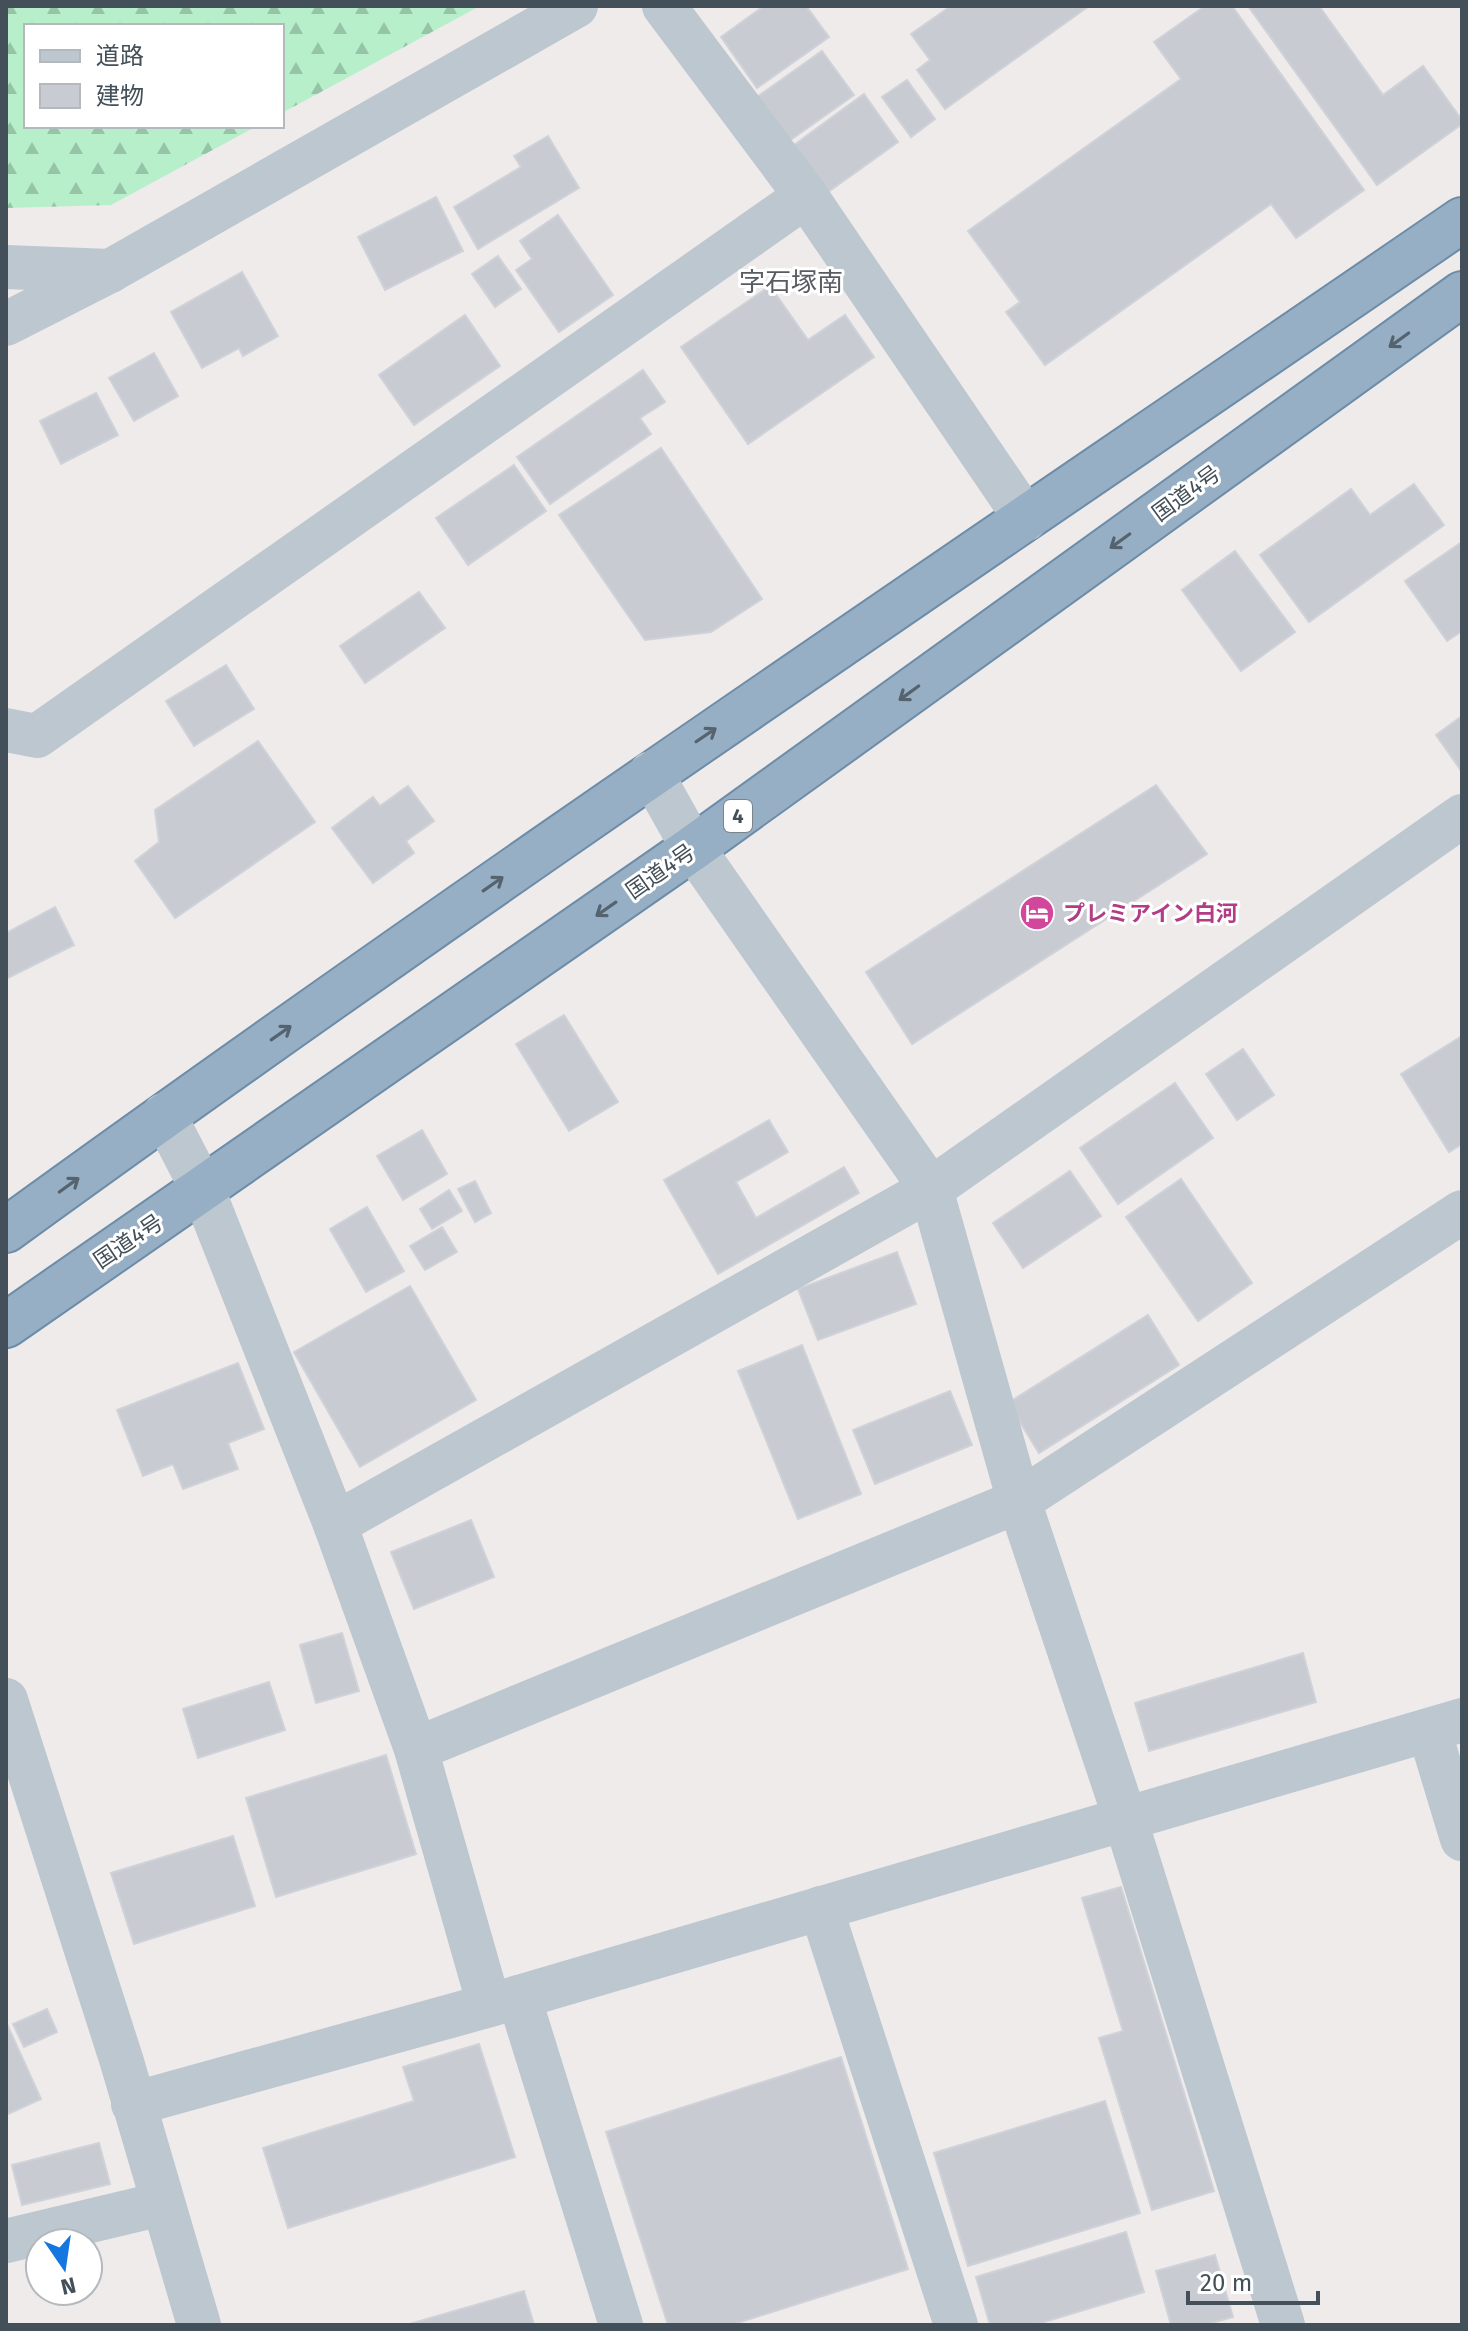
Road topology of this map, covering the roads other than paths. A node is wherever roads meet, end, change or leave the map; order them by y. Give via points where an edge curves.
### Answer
1 (576, 6) edge
2 (664, 6) edge
3 (806, 196) junction
4 (1462, 220) edge
5 (6, 267) edge
6 (110, 271) junction
7 (1462, 294) edge
8 (6, 324) edge
9 (1026, 519) junction
10 (6, 730) edge
11 (651, 773) junction
12 (1462, 816) edge
13 (693, 848) junction
14 (164, 1115) junction
15 (931, 1189) junction
16 (203, 1190) junction
17 (1460, 1222) edge
18 (6, 1230) edge
19 (6, 1325) edge
20 (1019, 1501) junction
21 (335, 1524) junction
22 (6, 1700) edge
23 (1446, 1725) edge
24 (416, 1749) junction
25 (1125, 1818) junction
26 (1462, 1839) edge
27 (821, 1908) junction
28 (504, 2001) junction
29 (133, 2104) junction
30 (161, 2204) junction
31 (6, 2241) edge
32 (199, 2325) edge
33 (621, 2325) edge
34 (956, 2325) edge
35 (1283, 2325) edge

1 - 6 street
2 - 3 street
3 - 9 street
3 - 10 street via 37,736
4 - 9 highway
5 - 6 street
6 - 8 street
7 -> 13 highway, 国道4号 / 4
11 -> 9 highway
11 - 13 street
14 -> 11 highway
12 - 15 street
13 - 15 street
13 -> 16 highway, 国道4号 / 4
14 - 16 street
18 -> 14 highway
15 - 20 street
15 - 21 street
16 - 19 highway, 国道4号 / 4
16 - 21 street
17 - 20 street
20 - 24 street
20 - 25 street
21 - 24 street
22 - 29 street
23 - 25 street
23 - 26 street
24 - 28 street
25 - 27 street
25 - 35 street
27 - 28 street
27 - 34 street
28 - 29 street
28 - 33 street
29 - 30 street
30 - 31 street
30 - 32 street

